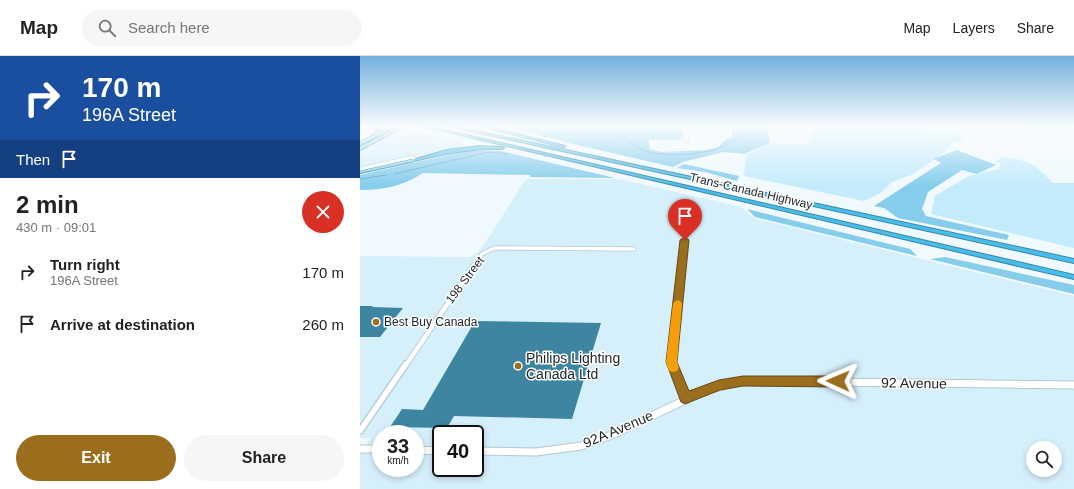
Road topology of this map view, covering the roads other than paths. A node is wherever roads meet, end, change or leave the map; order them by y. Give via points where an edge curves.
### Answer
1 (511, 146) edge
2 (544, 146) edge
3 (566, 146) edge
4 (413, 159) joint
5 (570, 160) junction
6 (360, 170) edge
7 (759, 192) junction
8 (685, 240) dead end
9 (634, 250) dead end
10 (1074, 261) edge
11 (1073, 277) edge
12 (1074, 385) edge
13 (685, 398) junction
14 (360, 431) edge
15 (360, 449) edge
16 (372, 449) edge
17 (484, 451) edge

1 - 5 highway, Trans-Canada Highway
2 - 7 highway, Trans-Canada Highway
3 - 7 highway
4 - 5 highway via 483,147 511,149
4 - 6 main road
5 - 11 highway, Trans-Canada Highway
7 - 10 highway, Trans-Canada Highway
8 - 13 street via 672,362
9 - 14 street, 198 Street via 494,248 482,254
12 - 13 street, 92 Avenue via 758,380 719,385
13 - 17 street, 92A Avenue via 607,437 578,447 536,453
15 - 16 street

